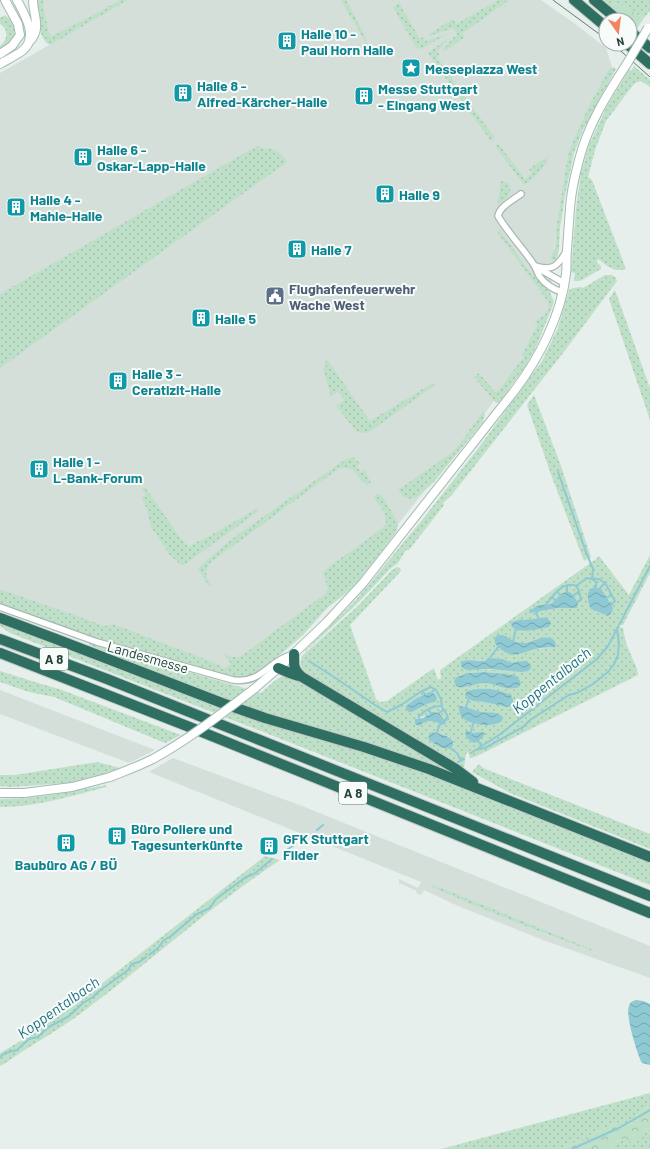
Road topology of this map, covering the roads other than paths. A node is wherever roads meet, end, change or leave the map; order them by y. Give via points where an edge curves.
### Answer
1 (17, 0) edge
2 (33, 0) edge
3 (574, 0) edge
4 (594, 0) edge
5 (5, 1) edge
6 (608, 12) edge
7 (598, 20) edge
8 (649, 27) edge
9 (638, 37) edge
10 (29, 42) junction
11 (650, 48) edge
12 (636, 52) edge
13 (0, 54) edge
14 (0, 64) edge
15 (650, 64) edge
16 (521, 194) dead end
17 (567, 250) junction
18 (535, 266) junction
19 (564, 284) junction
20 (562, 292) junction
21 (0, 607) edge
22 (0, 618) edge
23 (0, 638) edge
24 (0, 654) edge
25 (294, 654) junction
26 (278, 668) junction
27 (302, 677) junction
28 (482, 790) junction
29 (0, 793) edge
30 (650, 857) edge
31 (650, 896) edge
32 (650, 913) edge

1 - 10 main road via 28,22
2 - 10 main road via 37,29
3 - 7 highway
4 - 6 highway
5 - 13 main road via 18,24 20,34 12,46
8 - 17 main road, bridge via 607,94 588,131 579,158 570,207
9 - 11 highway
10 - 14 main road via 22,51
12 - 15 highway
16 - 18 street via 501,209 498,216
17 - 18 street via 554,267
17 - 19 main road
18 - 19 street
18 - 20 street via 540,277
19 - 20 main road
20 - 25 main road via 544,344 525,377 363,583
21 - 25 street, Landesmesse via 97,642 242,682 258,676 282,657
22 - 28 highway, A 8 via 222,703 385,754
23 - 31 highway, A 8
24 - 32 highway, A 8 via 200,731
25 - 26 main road
25 - 27 highway via 295,669
26 - 27 highway
26 - 29 main road, bridge via 201,728 139,765 110,777 72,787
27 - 28 highway via 456,769
28 - 30 highway, A 8

